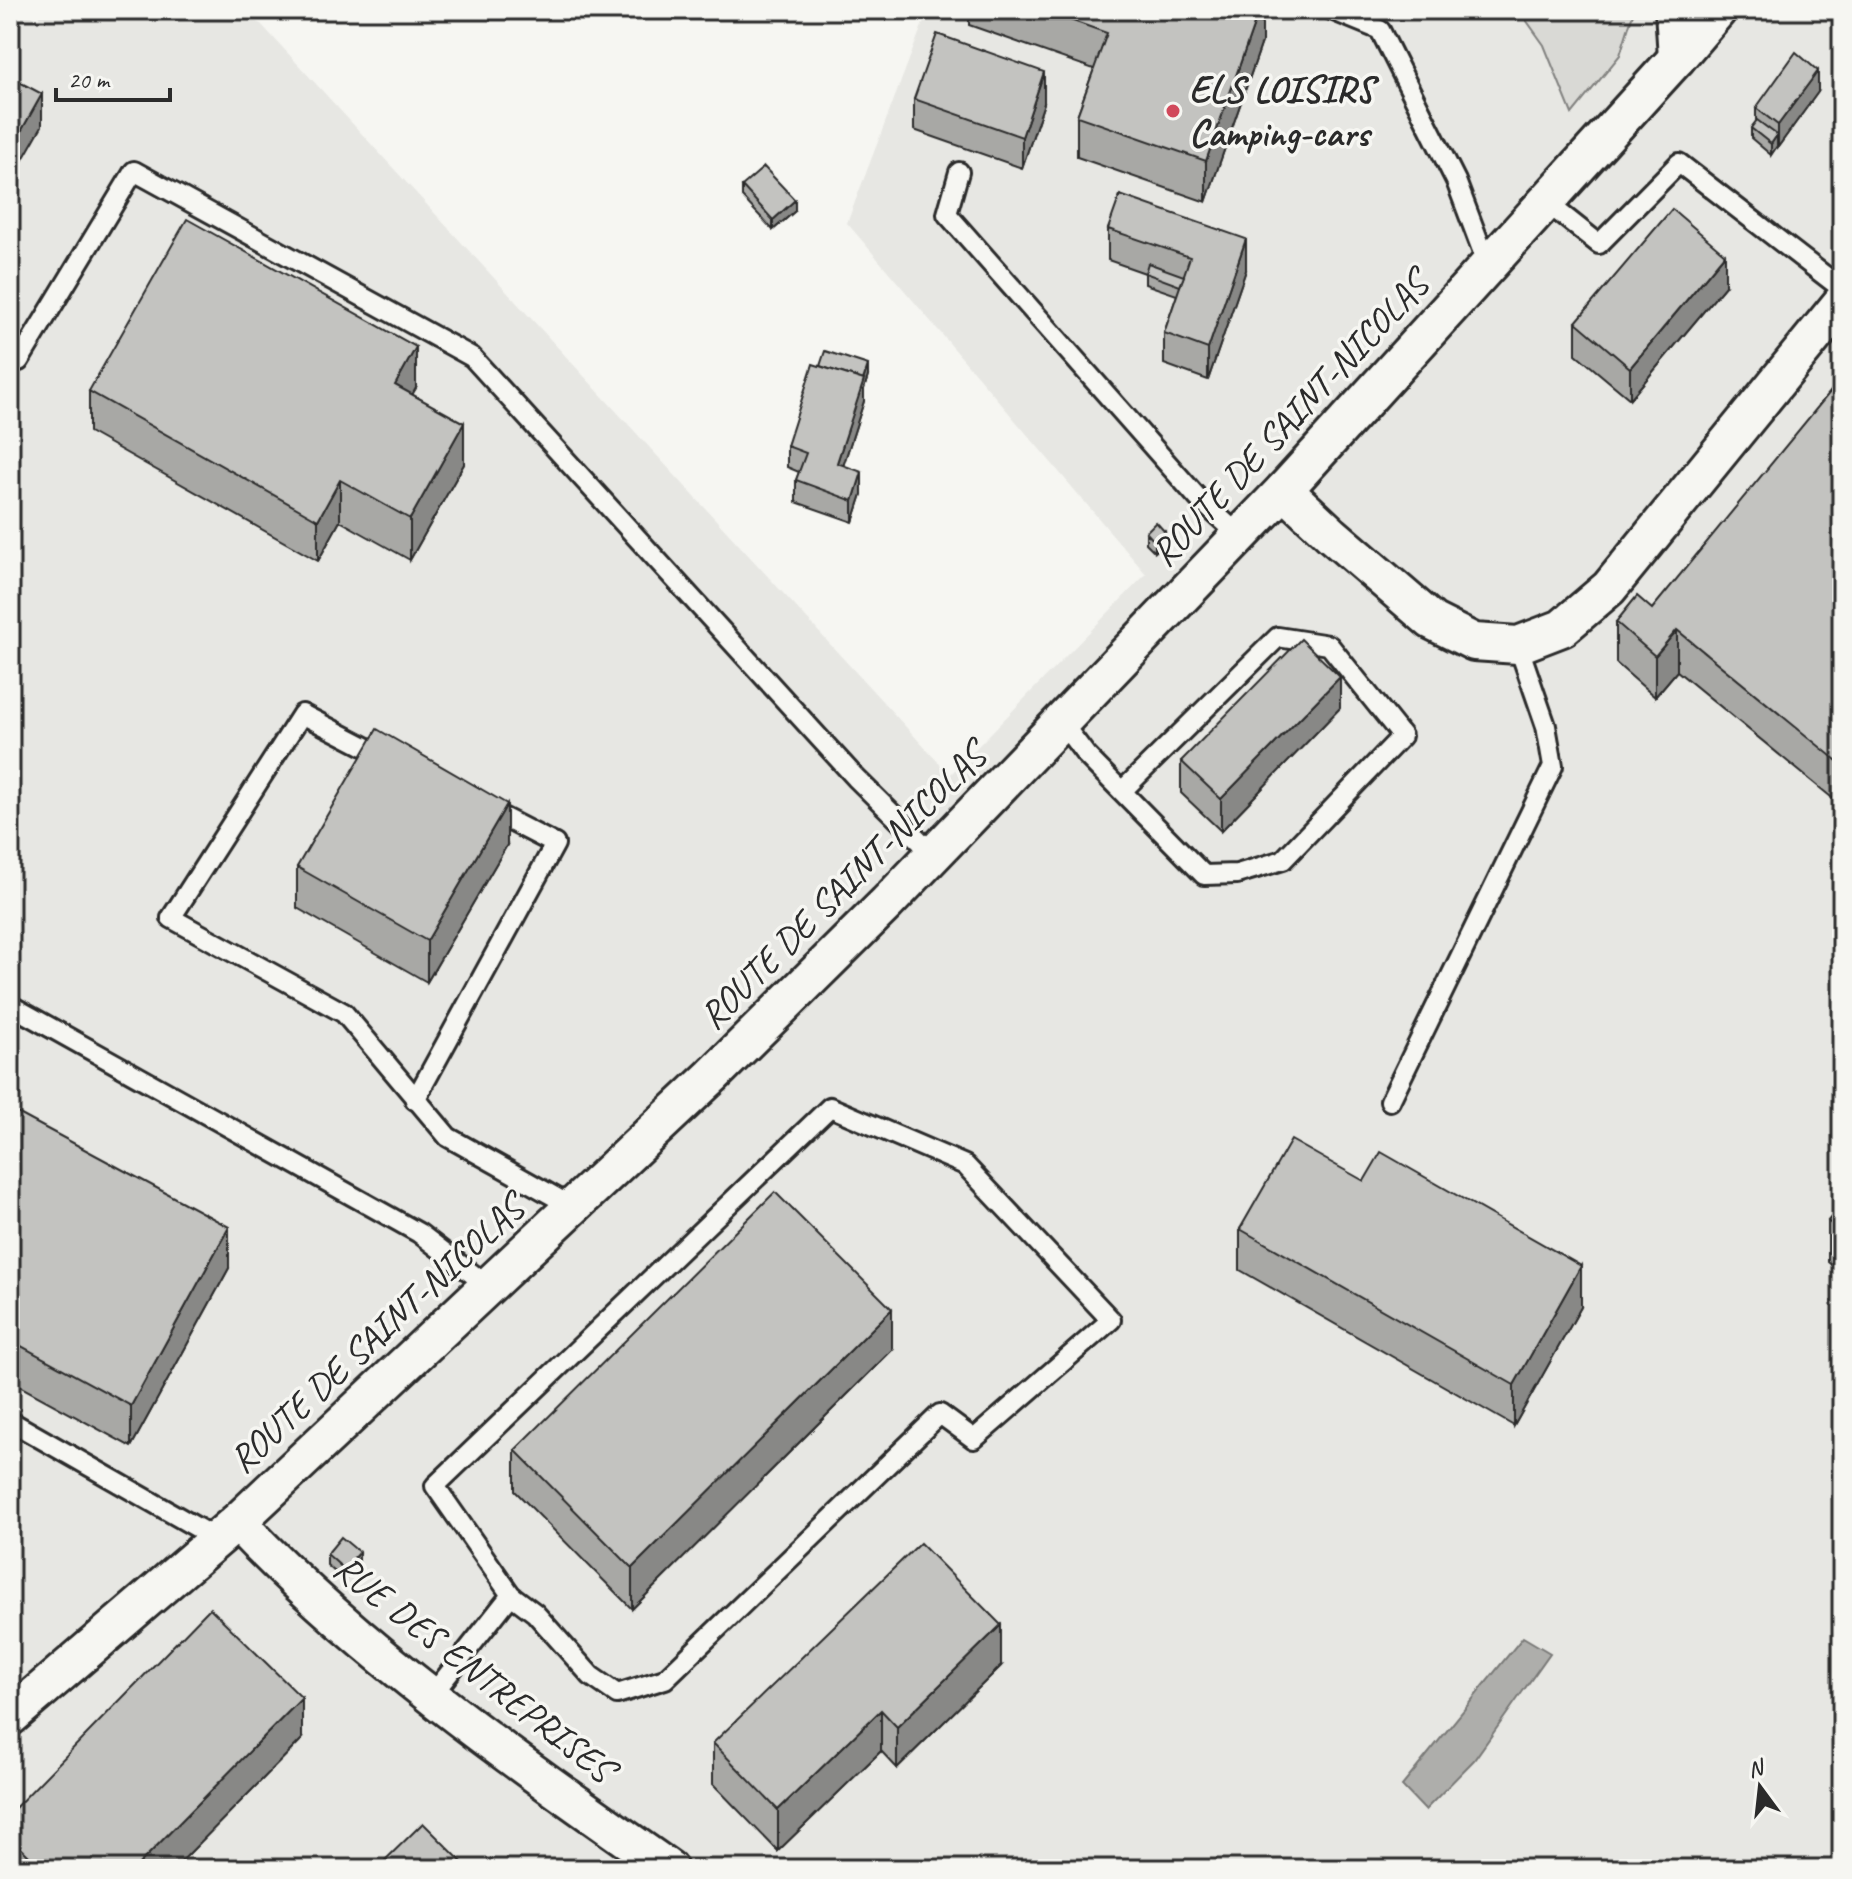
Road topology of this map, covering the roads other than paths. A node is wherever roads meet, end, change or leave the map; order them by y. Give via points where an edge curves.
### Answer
1 (1331, 10) edge
2 (1674, 10) edge
3 (1718, 10) edge
4 (1677, 58) junction
5 (959, 172) dead end
6 (1546, 202) junction
7 (1488, 266) junction
8 (1842, 289) edge
9 (1842, 302) edge
10 (19, 361) dead end
11 (1284, 490) junction
12 (1240, 536) junction
13 (1518, 645) junction
14 (1062, 723) junction
15 (400, 765) edge
16 (1122, 791) junction
17 (471, 801) edge
18 (934, 855) junction
19 (10, 1005) edge
20 (415, 1100) junction
21 (1390, 1101) dead end
22 (573, 1207) junction
23 (488, 1286) junction
24 (10, 1421) edge
25 (227, 1531) junction
26 (511, 1595) junction
27 (432, 1695) junction
28 (10, 1717) edge
29 (669, 1869) edge

1 - 7 lane via 1380,30 1456,181
2 - 4 street
3 - 4 street, ROUTE DE SAINT-NICOLAS
4 - 6 street, ROUTE DE SAINT-NICOLAS
5 - 12 lane via 947,214 1198,498
6 - 7 street, ROUTE DE SAINT-NICOLAS
6 - 8 lane via 1599,244 1679,163
7 - 11 street, ROUTE DE SAINT-NICOLAS
9 - 13 street via 1609,588 1562,628
10 - 18 lane via 134,171 472,357 856,778
11 - 12 street, ROUTE DE SAINT-NICOLAS
11 - 13 street via 1432,621 1474,642
12 - 14 street, ROUTE DE SAINT-NICOLAS
13 - 21 lane via 1546,726 1553,766
14 - 16 lane
14 - 18 street, ROUTE DE SAINT-NICOLAS
15 - 20 lane via 302,714 171,918 344,1013
16 - 16 lane via 1204,875 1237,874 1283,860 1402,736 1329,645 1278,637
17 - 20 lane via 555,844
18 - 22 street, ROUTE DE SAINT-NICOLAS
19 - 23 lane via 419,1233
20 - 22 lane via 448,1137
22 - 23 street, ROUTE DE SAINT-NICOLAS
23 - 25 street, ROUTE DE SAINT-NICOLAS
24 - 25 lane
25 - 27 street, RUE DES ENTREPRISES
25 - 28 street, ROUTE DE SAINT-NICOLAS
26 - 26 lane via 435,1486 830,1107 965,1165 1111,1320 974,1439 940,1414 665,1679 617,1694 591,1676 535,1613
26 - 27 lane
27 - 29 street, RUE DES ENTREPRISES via 508,1756

